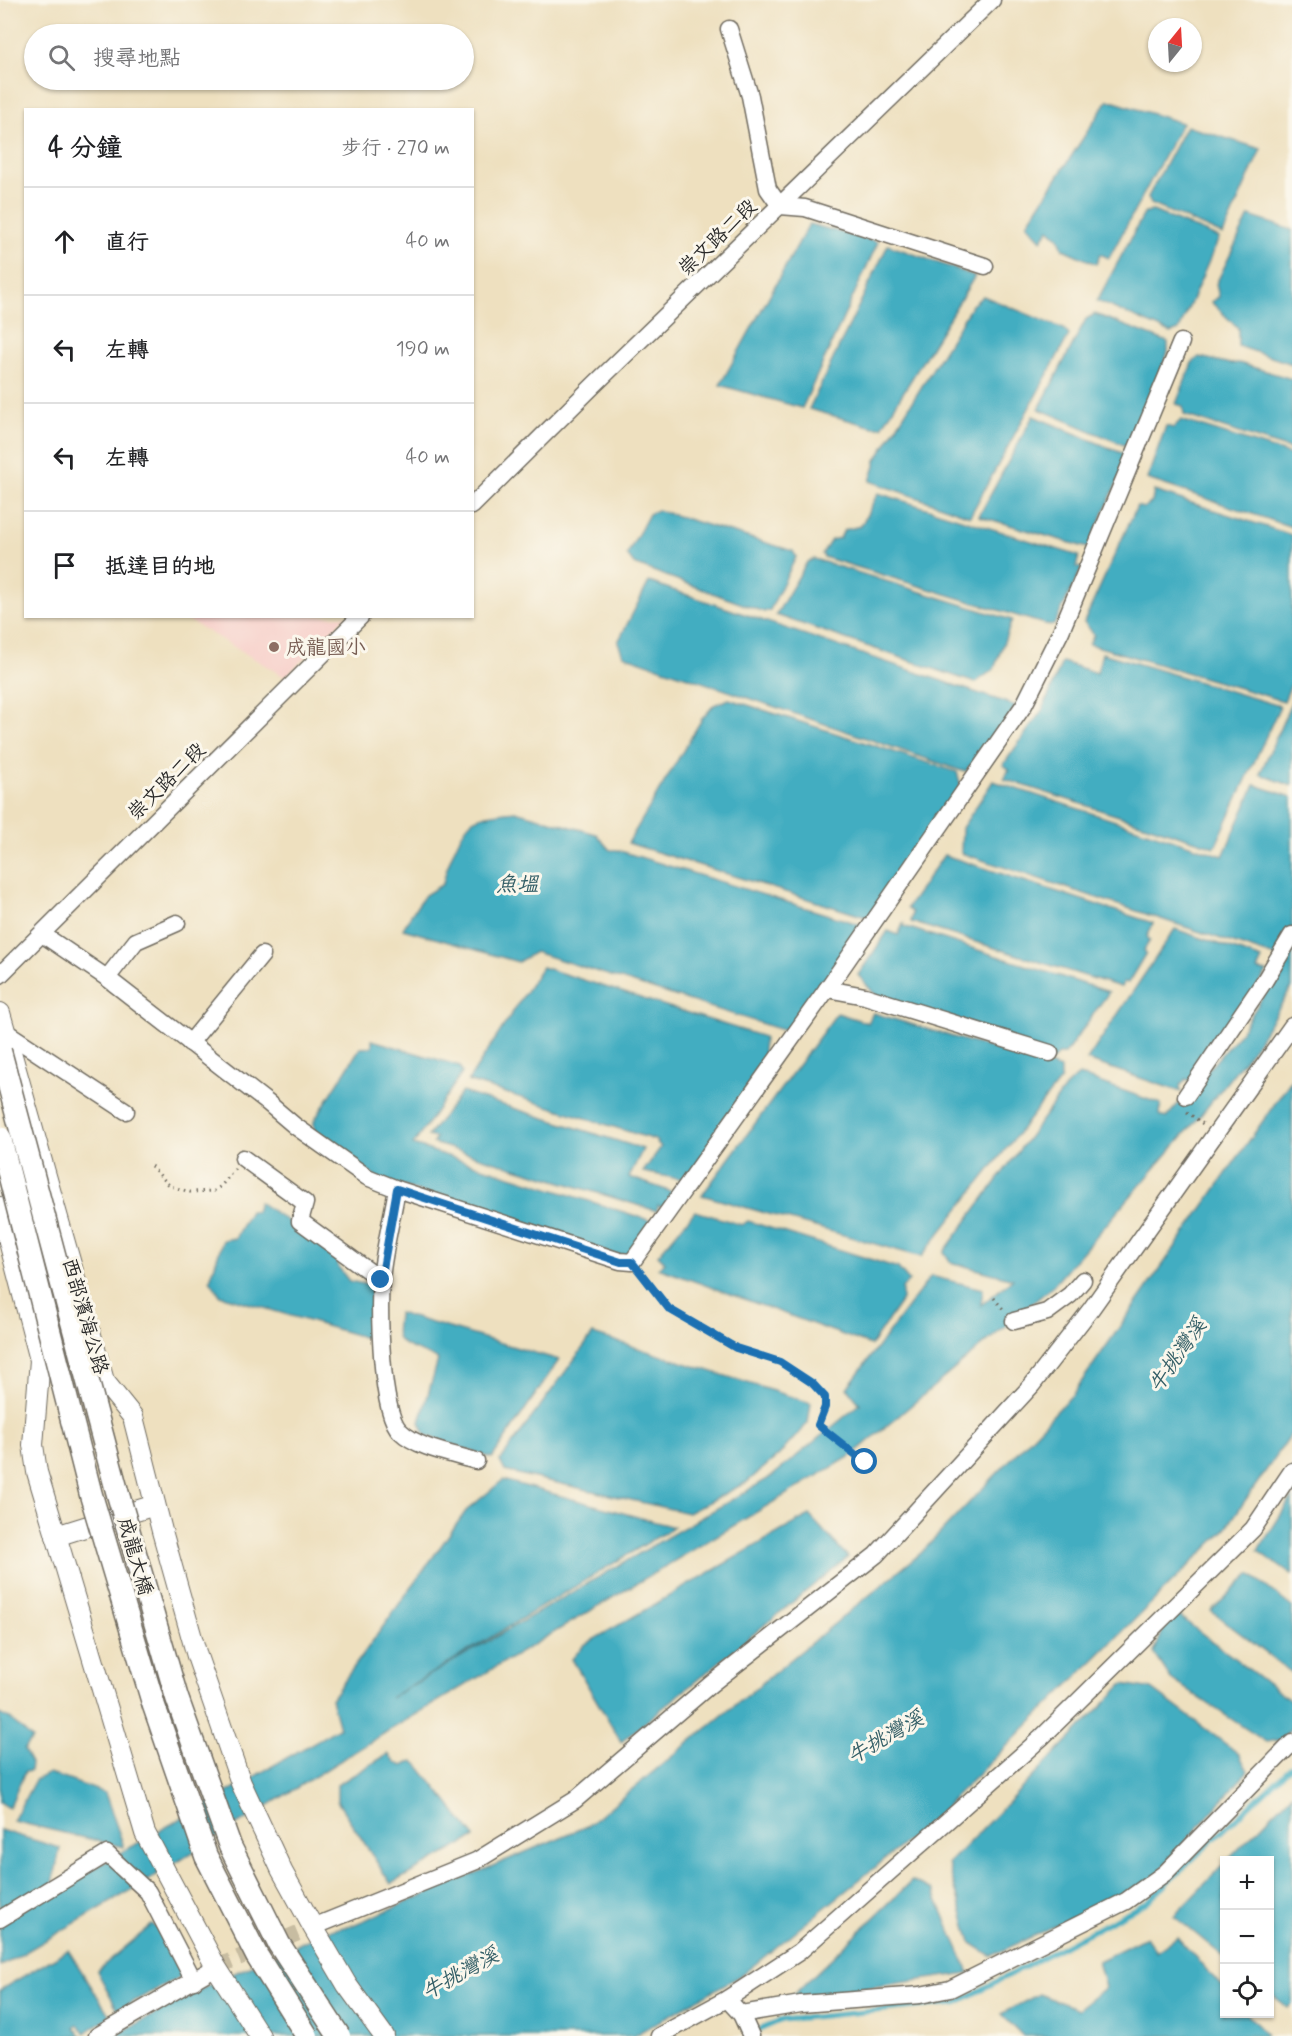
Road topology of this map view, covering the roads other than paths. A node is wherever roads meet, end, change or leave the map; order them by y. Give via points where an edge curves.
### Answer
1 (992, 0) edge
2 (729, 29) dead end
3 (780, 206) junction
4 (985, 266) dead end
5 (1181, 342) dead end
6 (474, 504) edge
7 (359, 618) edge
8 (177, 923) dead end
9 (42, 934) junction
10 (1292, 935) edge
11 (262, 955) dead end
12 (0, 975) edge
13 (107, 978) junction
14 (827, 989) junction
15 (1292, 1026) edge
16 (2, 1032) edge
17 (190, 1043) junction
18 (1050, 1053) dead end
19 (1183, 1102) road end
20 (126, 1112) dead end
21 (0, 1138) edge
22 (243, 1158) road end
23 (397, 1189) junction
24 (0, 1208) edge
25 (381, 1280) junction
26 (1083, 1280) dead end
27 (1070, 1295) junction
28 (1091, 1309) junction
29 (1014, 1321) dead end
30 (476, 1461) dead end
31 (1292, 1471) edge
32 (155, 1505) junction
33 (56, 1536) junction
34 (1292, 1743) edge
35 (0, 1919) edge
36 (313, 1928) junction
37 (216, 1967) junction
38 (194, 1981) junction
39 (727, 1999) junction
40 (741, 2014) junction
41 (97, 2036) edge
42 (260, 2036) edge
43 (307, 2036) edge
44 (339, 2036) edge
45 (384, 2036) edge
46 (659, 2036) edge
47 (751, 2036) edge

1 - 3 street, 崇文路二段
2 - 3 street via 750,96 768,189
3 - 4 street via 805,208
3 - 6 street, 崇文路二段
5 - 14 street via 1061,631 1024,705
7 - 9 street, 崇文路二段
8 - 13 street via 136,940
9 - 12 street, 崇文路二段
9 - 13 street
10 - 19 street
11 - 17 street
13 - 17 street
14 - 18 street via 866,996
14 - 23 street via 632,1262 621,1262
15 - 28 street
16 - 20 street
16 - 32 main road, 西部濱海公路 via 104,1381 133,1417
16 - 44 highway, 成龍大橋, bridge via 117,1491 177,1698 230,1846 279,1944
17 - 23 street via 358,1171
21 - 43 highway, 成龍大橋, bridge via 91,1495 154,1706 206,1856 257,1956
22 - 25 street via 305,1203 300,1221
23 - 25 street
24 - 33 main road via 40,1360 33,1445
25 - 30 street via 387,1404 398,1430 412,1441
26 - 27 street
27 - 28 street
27 - 29 street via 1047,1312
28 - 36 street via 1032,1385 876,1555 711,1684 575,1800 476,1861
31 - 39 street via 1253,1529 1041,1738 799,1952
32 - 33 main road
32 - 36 main road, 西部濱海公路 via 197,1656 241,1783
33 - 37 main road via 145,1833
34 - 40 street via 1150,1884 1126,1901 950,1989
35 - 38 street via 107,1854 148,1892
36 - 45 main road
37 - 38 street
37 - 42 main road
38 - 41 street
39 - 40 street
39 - 46 street
40 - 47 street

